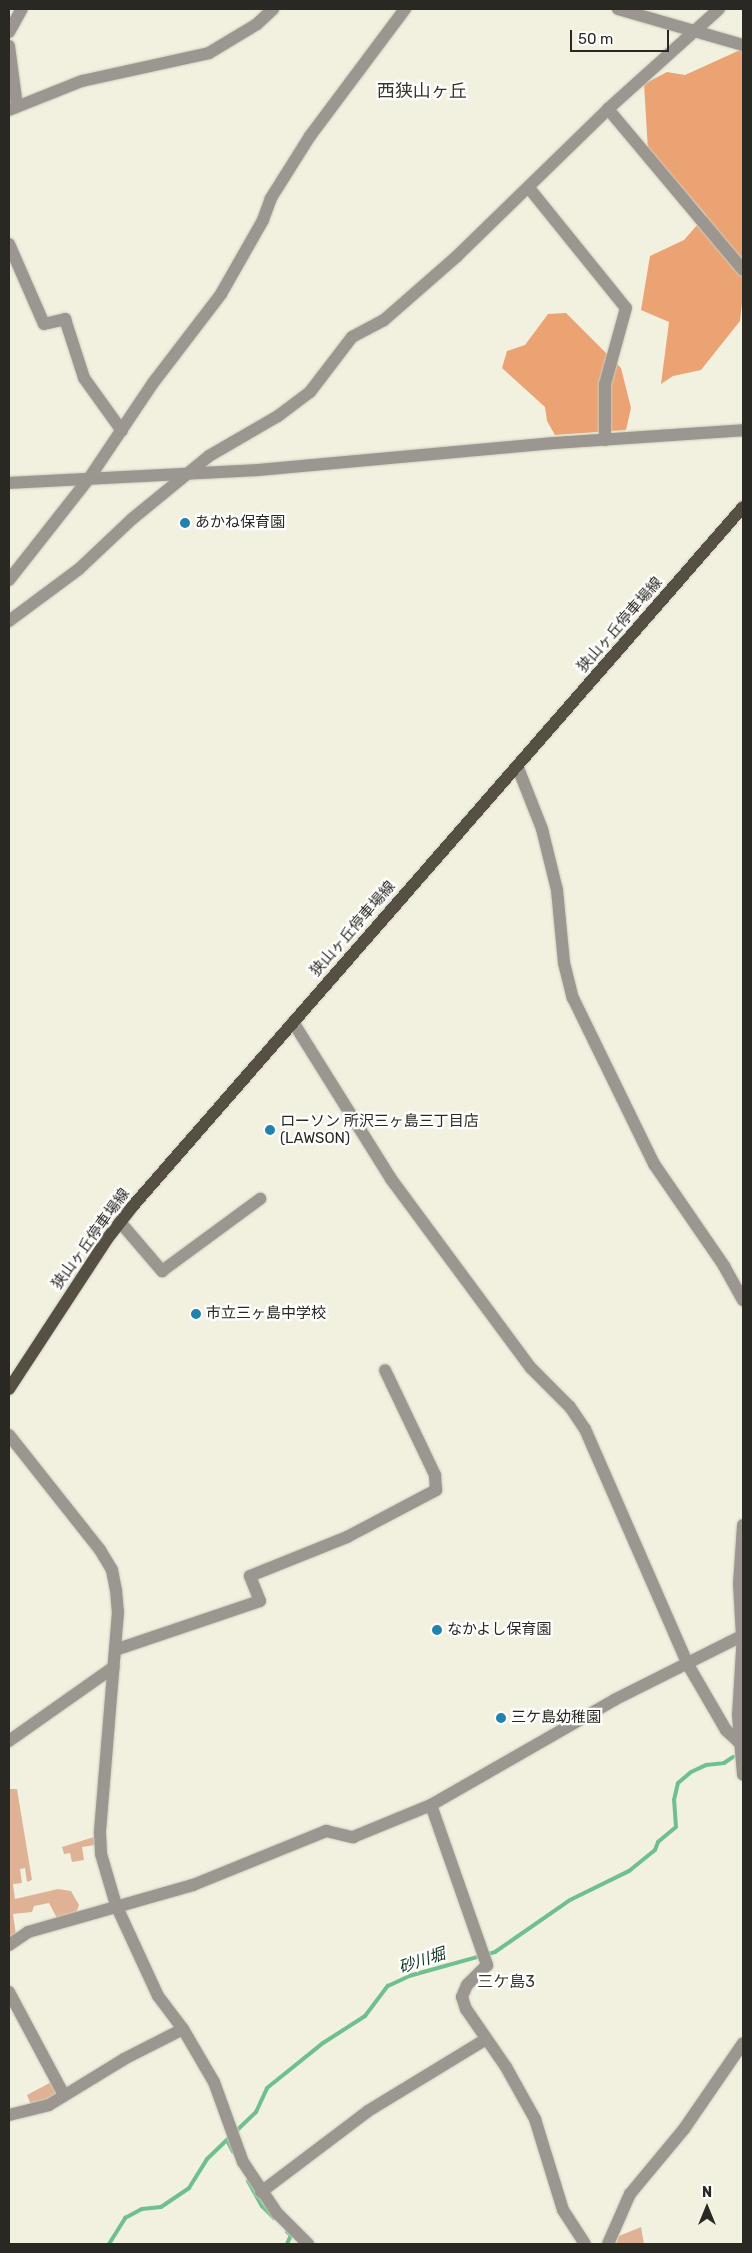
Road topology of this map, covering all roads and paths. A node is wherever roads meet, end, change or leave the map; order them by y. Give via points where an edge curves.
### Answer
1 (22, 9) edge
2 (272, 9) edge
3 (405, 9) edge
4 (618, 9) edge
5 (719, 9) edge
6 (9, 32) edge
7 (693, 32) junction
8 (743, 45) edge
9 (9, 46) edge
10 (13, 108) edge
11 (608, 109) junction
12 (529, 188) junction
13 (9, 244) edge
14 (743, 270) edge
15 (743, 430) edge
16 (122, 431) junction
17 (605, 440) junction
18 (185, 475) junction
19 (90, 477) junction
20 (9, 483) edge
21 (743, 507) edge
22 (9, 580) edge
23 (9, 621) edge
24 (518, 768) junction
25 (293, 1022) junction
26 (260, 1199) dead end
27 (120, 1222) junction
28 (743, 1284) edge
29 (743, 1299) edge
30 (385, 1370) dead end
31 (9, 1389) edge
32 (9, 1435) edge
33 (743, 1525) edge
34 (743, 1635) edge
35 (115, 1650) junction
36 (687, 1663) junction
37 (114, 1667) junction
38 (9, 1741) edge
39 (739, 1742) junction
40 (743, 1775) edge
41 (431, 1806) junction
42 (116, 1905) junction
43 (9, 1945) edge
44 (9, 1992) edge
45 (183, 2029) junction
46 (485, 2040) junction
47 (743, 2043) edge
48 (64, 2096) junction
49 (9, 2115) edge
50 (261, 2192) junction
51 (308, 2244) edge
52 (585, 2244) edge
53 (608, 2244) edge

1 - 6 street
2 - 10 street via 257,24 209,53 96,77
3 - 16 street via 310,136 271,198 263,220 221,294
4 - 7 street
5 - 7 street
7 - 8 street
7 - 11 street
9 - 10 street
11 - 12 street
11 - 14 street
12 - 17 street via 626,308 604,384
12 - 18 street via 384,320 352,337 310,392
13 - 16 street via 44,324 65,319 84,378
15 - 17 street
16 - 19 street
17 - 18 street
18 - 19 street
18 - 23 street via 79,569
19 - 20 street
19 - 22 street
21 - 24 main road, 狭山ヶ丘停車場線
24 - 25 main road, 狭山ヶ丘停車場線
24 - 29 street via 542,829 561,918 564,964 576,1006 654,1164
25 - 27 main road, 狭山ヶ丘停車場線
25 - 36 street via 391,1180 531,1368 585,1429
26 - 27 street via 162,1271
27 - 31 main road, 狭山ヶ丘停車場線
28 - 29 street
30 - 35 street via 434,1475 436,1490 347,1537 250,1576 260,1601
32 - 35 street via 100,1550 112,1570 118,1612
33 - 34 street via 739,1584
34 - 36 street
34 - 39 street
35 - 37 street
36 - 39 street via 726,1730
36 - 41 street via 584,1717
37 - 38 street
37 - 42 street via 100,1833 101,1854
39 - 40 street
41 - 42 street via 353,1837 326,1831 193,1886
41 - 46 street via 487,1965 472,1979 462,1997
42 - 43 street via 28,1932
42 - 45 street via 158,1996
44 - 48 street
45 - 48 street via 124,2059
45 - 50 street via 219,2096 243,2162
46 - 50 street via 368,2111
46 - 52 street via 506,2067 535,2119 563,2210
47 - 53 street via 684,2129 630,2194
48 - 49 street via 49,2105
50 - 51 street

